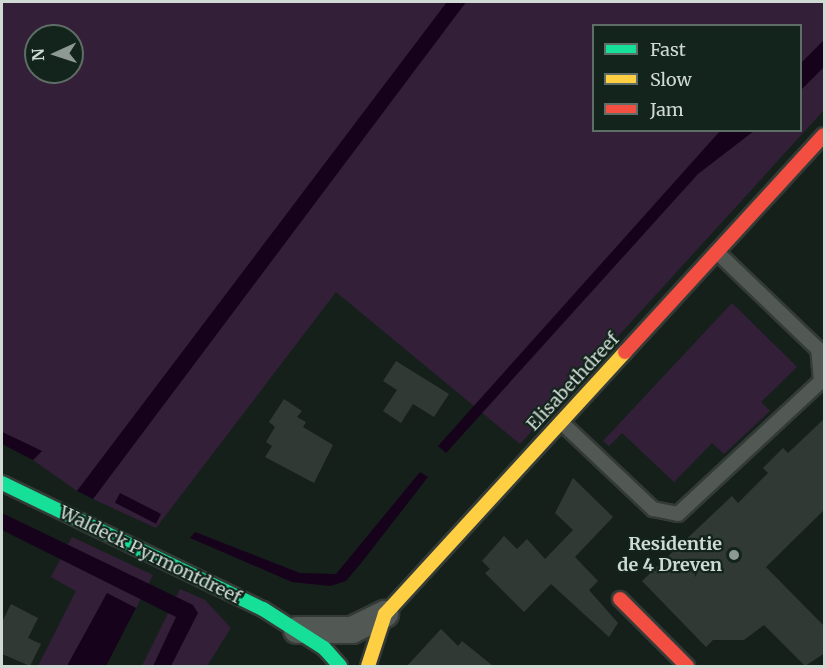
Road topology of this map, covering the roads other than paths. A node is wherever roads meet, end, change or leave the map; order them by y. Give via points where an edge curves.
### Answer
1 (825, 135) edge
2 (717, 252) junction
3 (560, 422) junction
4 (2, 483) edge
5 (620, 599) dead end
6 (385, 614) junction
7 (296, 630) junction
8 (340, 666) edge
9 (368, 666) edge
10 (687, 666) edge

1 - 2 street, Elisabethdreef
2 - 3 street, Elisabethdreef
2 - 3 lane via 818,349 820,381 678,514 652,509
3 - 6 street, Elisabethdreef
4 - 7 street, Waldeck Pyrmontdreef
5 - 10 street
6 - 7 street, Waldeck Pyrmontdreef via 344,632
6 - 9 street, Elisabethdreef
7 - 8 street, Waldeck Pyrmontdreef

